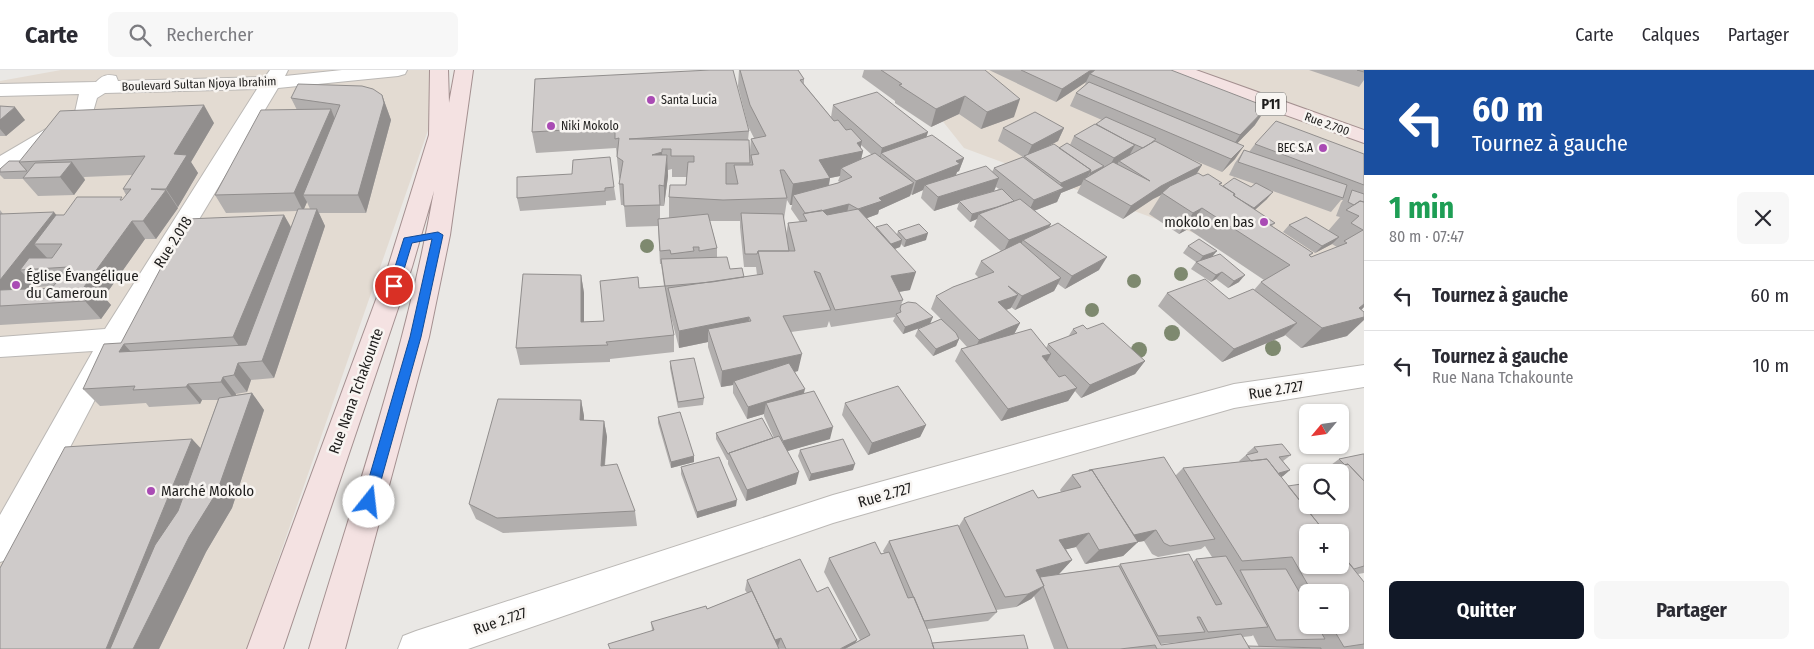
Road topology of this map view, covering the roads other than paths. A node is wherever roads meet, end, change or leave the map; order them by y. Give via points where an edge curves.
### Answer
1 (118, 70) edge
2 (398, 70) edge
3 (439, 70) edge
4 (464, 70) edge
5 (1178, 70) edge
6 (275, 76) edge
7 (102, 87) junction
8 (0, 90) edge
9 (1364, 138) edge
10 (0, 165) edge
11 (438, 235) junction
12 (408, 240) junction
13 (113, 339) junction
14 (0, 347) edge
15 (1364, 376) edge
16 (0, 547) edge
17 (265, 649) edge
18 (326, 649) edge
19 (416, 649) edge

1 - 7 street
2 - 6 street, Boulevard Sultan Njoya Ibrahim
3 - 12 main road, Rue Nana Tchakounte via 439,135
4 - 11 main road
5 - 9 main road, Rue 2.700 / P11
6 - 7 street, Boulevard Sultan Njoya Ibrahim
6 - 13 street, Rue 2.018
7 - 8 street, Boulevard Sultan Njoya Ibrahim
7 - 10 street via 88,95 84,115
11 - 12 main road
11 - 18 main road via 416,337
12 - 17 main road, Rue Nana Tchakounte
13 - 14 street
13 - 16 street, Rue 2.018
15 - 19 street, Rue 2.727 via 1234,396 833,509

